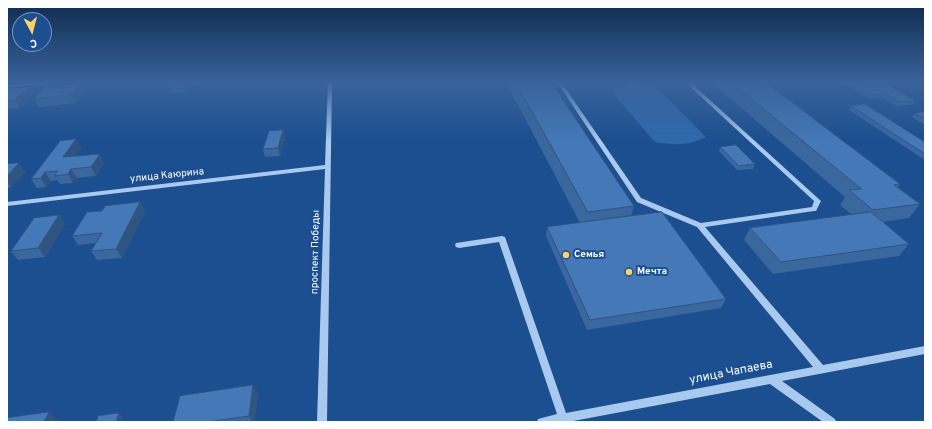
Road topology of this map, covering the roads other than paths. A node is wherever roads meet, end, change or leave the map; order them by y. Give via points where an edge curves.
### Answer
1 (330, 102) edge
2 (573, 102) edge
3 (709, 102) edge
4 (328, 167) junction
5 (7, 204) edge
6 (700, 225) junction
7 (459, 244) dead end
8 (925, 350) edge
9 (821, 370) junction
10 (771, 379) junction
11 (563, 418) junction
12 (322, 422) edge
13 (542, 422) edge
14 (831, 422) edge

1 - 4 street, проспект Победы
2 - 6 street via 639,200
3 - 6 street via 818,201 814,209
4 - 5 street, улица Каюрина
4 - 12 street, проспект Победы
6 - 9 street
7 - 11 street via 502,239
8 - 9 street, улица Чапаева
9 - 10 street, улица Чапаева
10 - 11 street, улица Чапаева
10 - 14 street
11 - 13 street, улица Чапаева

